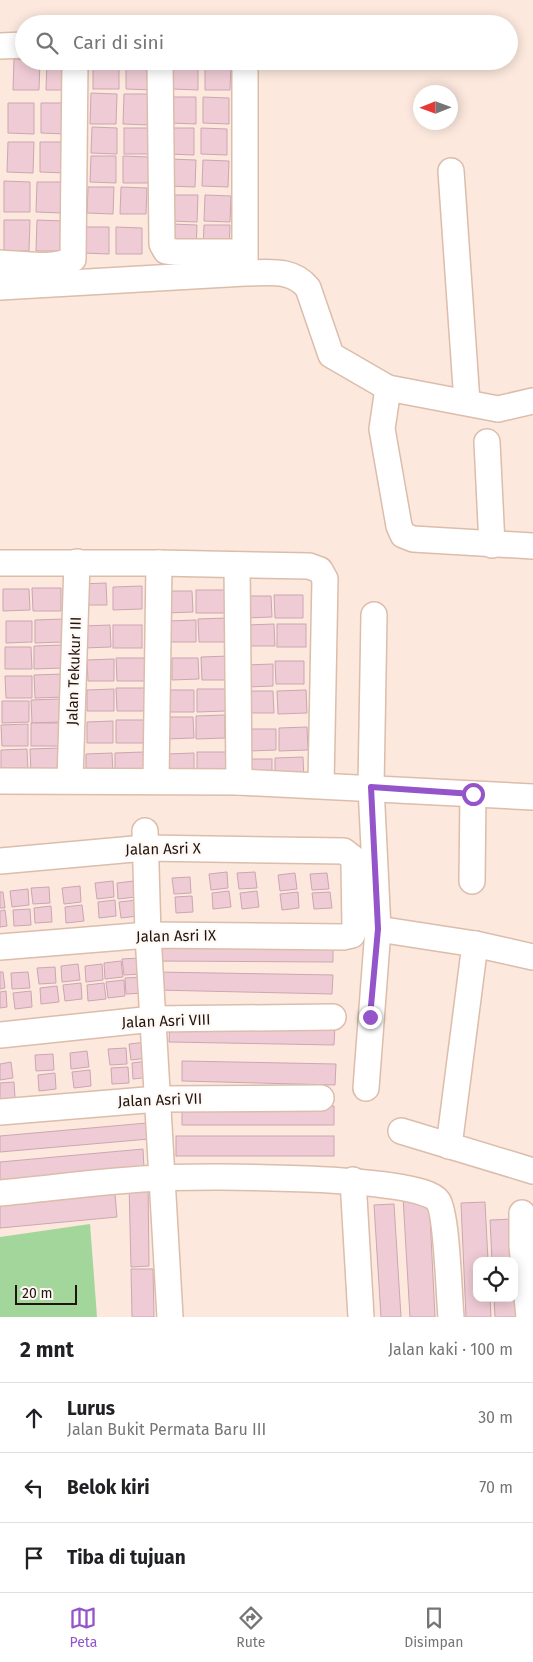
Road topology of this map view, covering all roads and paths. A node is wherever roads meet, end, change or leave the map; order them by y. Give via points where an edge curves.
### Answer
1 (15, 45) edge
2 (0, 46) edge
3 (75, 70) edge
4 (160, 70) edge
5 (246, 70) edge
6 (451, 171) dead end
7 (244, 262) junction
8 (0, 263) edge
9 (0, 287) edge
10 (388, 388) junction
11 (533, 401) edge
12 (466, 402) junction
13 (487, 442) dead end
14 (492, 545) junction
15 (533, 546) edge
16 (77, 562) junction
17 (159, 563) junction
18 (0, 564) edge
19 (237, 564) junction
20 (374, 614) dead end
21 (70, 780) junction
22 (0, 781) edge
23 (156, 781) junction
24 (239, 782) junction
25 (321, 785) junction
26 (371, 787) junction
27 (473, 794) junction
28 (533, 797) edge
29 (145, 840) junction
30 (0, 861) edge
31 (472, 880) dead end
32 (378, 929) junction
33 (148, 935) junction
34 (352, 935) joint
35 (475, 944) junction
36 (0, 947) edge
37 (533, 957) edge
38 (333, 1017) dead end
39 (153, 1019) junction
40 (0, 1034) edge
41 (366, 1088) dead end
42 (321, 1098) dead end
43 (158, 1099) junction
44 (0, 1112) edge
45 (401, 1131) dead end
46 (450, 1146) junction
47 (533, 1170) edge
48 (162, 1178) junction
49 (353, 1180) junction
50 (0, 1192) edge
51 (522, 1213) dead end
52 (170, 1317) edge
53 (361, 1317) edge
54 (451, 1317) edge
55 (529, 1317) edge

1 - 2 street
3 - 8 street via 73,259 67,263 50,264
4 - 7 street via 162,244 166,251
5 - 7 street
6 - 12 street
7 - 9 street
7 - 10 street via 301,279 308,288 331,354
10 - 12 street
10 - 14 street via 382,429 403,536
11 - 12 street via 498,409
13 - 14 street
14 - 15 street
16 - 17 street
16 - 18 street
16 - 21 street, Jalan Tekukur III
17 - 19 street
17 - 23 street
19 - 24 street
19 - 25 street via 309,566 320,570 325,579
20 - 26 street
21 - 22 street
21 - 23 street
23 - 24 street
24 - 25 street
25 - 26 street
26 - 27 street
26 - 32 street
27 - 28 street
27 - 31 street
29 - 30 street, Jalan Asri X
29 - 33 street
29 - 34 street, Jalan Asri X via 344,851 353,858 355,928
32 - 35 street
32 - 41 street
33 - 34 street, Jalan Asri IX
33 - 36 street, Jalan Asri IX
33 - 39 street
35 - 37 street
35 - 46 street
38 - 39 street, Jalan Asri VIII
39 - 40 street, Jalan Asri VIII
39 - 43 street
42 - 43 street, Jalan Asri VII
43 - 44 street, Jalan Asri VII
43 - 48 street
45 - 46 street
46 - 47 street
48 - 49 street
48 - 50 street
48 - 52 street
49 - 53 street
49 - 54 street via 418,1190 438,1201 443,1218
51 - 55 street

